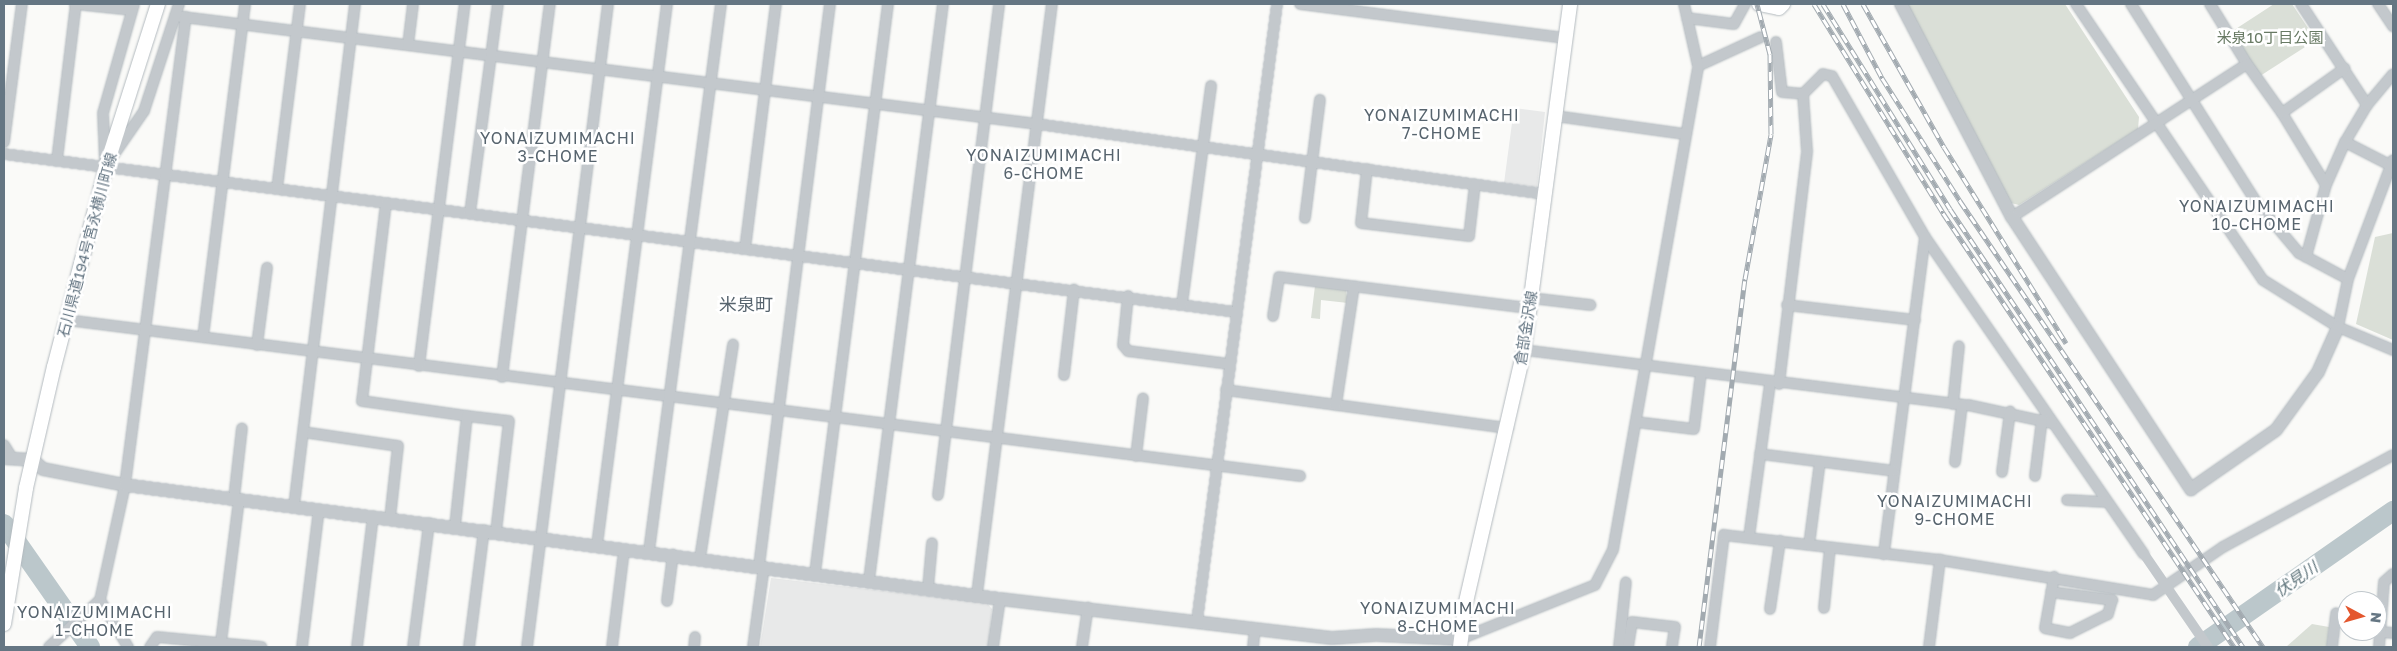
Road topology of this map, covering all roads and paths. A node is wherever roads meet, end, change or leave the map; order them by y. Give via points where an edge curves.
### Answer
1 (22, 4) edge
2 (76, 4) edge
3 (158, 4) edge
4 (179, 4) edge
5 (245, 4) edge
6 (300, 4) edge
7 (355, 4) edge
8 (413, 4) edge
9 (466, 4) edge
10 (498, 4) edge
11 (550, 4) edge
12 (608, 4) edge
13 (667, 4) edge
14 (721, 4) edge
15 (776, 4) edge
16 (830, 4) edge
17 (888, 4) edge
18 (943, 4) edge
19 (999, 4) edge
20 (1052, 4) edge
21 (1277, 4) edge
22 (1300, 4) edge
23 (1570, 4) edge
24 (1684, 4) edge
25 (1745, 4) edge
26 (1759, 4) edge
27 (1783, 4) edge
28 (1901, 4) edge
29 (2131, 4) edge
30 (2210, 4) edge
31 (2301, 4) edge
32 (2378, 4) edge
33 (2081, 5) edge
34 (133, 7) edge
35 (180, 17) junction
36 (1687, 18) junction
37 (242, 24) junction
38 (2393, 26) edge
39 (297, 31) junction
40 (1761, 37) dead end
41 (351, 38) junction
42 (1565, 38) junction
43 (1776, 42) dead end
44 (408, 45) junction
45 (459, 52) junction
46 (492, 56) junction
47 (543, 62) junction
48 (2247, 64) junction
49 (1698, 66) junction
50 (2344, 68) junction
51 (598, 69) junction
52 (2393, 74) edge
53 (656, 77) junction
54 (710, 85) junction
55 (1211, 86) dead end
56 (766, 90) junction
57 (1803, 94) junction
58 (817, 98) junction
59 (1320, 100) dead end
60 (2192, 101) junction
61 (874, 105) junction
62 (2367, 105) junction
63 (930, 111) junction
64 (2282, 113) junction
65 (1555, 116) junction
66 (983, 117) junction
67 (1037, 124) junction
68 (2155, 126) junction
69 (1685, 134) junction
70 (4, 142) edge
71 (2345, 142) junction
72 (1204, 146) junction
73 (1258, 153) junction
74 (4, 154) edge
75 (57, 160) junction
76 (1312, 161) junction
77 (2392, 162) edge
78 (106, 167) junction
79 (1367, 169) junction
80 (167, 176) junction
81 (222, 182) junction
82 (1475, 184) junction
83 (2326, 185) junction
84 (277, 189) junction
85 (1544, 194) junction
86 (331, 196) junction
87 (386, 203) junction
88 (440, 210) junction
89 (470, 213) junction
90 (2012, 217) junction
91 (1305, 218) dead end
92 (523, 220) junction
93 (578, 227) junction
94 (635, 236) junction
95 (1925, 237) junction
96 (690, 242) junction
97 (745, 250) junction
98 (798, 256) junction
99 (2306, 257) junction
100 (854, 263) junction
101 (267, 268) dead end
102 (909, 269) junction
103 (964, 276) junction
104 (2348, 279) junction
105 (1016, 284) junction
106 (1354, 286) junction
107 (1074, 290) junction
108 (1128, 296) junction
109 (1530, 303) junction
110 (1182, 304) junction
111 (1591, 305) dead end
112 (1787, 305) junction
113 (1236, 312) junction
114 (1273, 316) dead end
115 (67, 320) junction
116 (1915, 320) junction
117 (2338, 327) junction
118 (146, 330) junction
119 (202, 337) junction
120 (257, 344) junction
121 (733, 345) dead end
122 (1959, 346) dead end
123 (1524, 350) junction
124 (2393, 350) edge
125 (312, 352) junction
126 (366, 359) junction
127 (1229, 364) junction
128 (419, 366) junction
129 (1645, 366) junction
130 (1701, 373) junction
131 (1064, 375) dead end
132 (502, 377) junction
133 (1775, 384) junction
134 (559, 385) junction
135 (1226, 390) junction
136 (617, 391) junction
137 (671, 398) junction
138 (1142, 398) dead end
139 (1903, 399) junction
140 (1957, 404) junction
141 (1336, 405) junction
142 (724, 406) junction
143 (2010, 412) junction
144 (778, 413) junction
145 (467, 416) junction
146 (834, 420) junction
147 (2047, 421) junction
148 (1636, 422) junction
149 (889, 427) junction
150 (242, 428) dead end
151 (1508, 428) junction
152 (303, 432) junction
153 (946, 433) junction
154 (996, 439) junction
155 (6, 453) edge
156 (1760, 454) junction
157 (2393, 455) edge
158 (1136, 456) junction
159 (33, 460) junction
160 (1820, 462) junction
161 (1955, 462) dead end
162 (1216, 465) junction
163 (1894, 471) junction
164 (2002, 472) dead end
165 (1300, 476) dead end
166 (2035, 476) dead end
167 (125, 484) junction
168 (938, 495) dead end
169 (236, 499) junction
170 (2067, 500) dead end
171 (2107, 502) junction
172 (294, 506) junction
173 (319, 509) junction
174 (374, 516) junction
175 (390, 518) junction
176 (429, 523) junction
177 (455, 526) junction
178 (490, 531) junction
179 (541, 537) junction
180 (1749, 537) junction
181 (1780, 541) junction
182 (932, 543) dead end
183 (597, 545) junction
184 (1809, 545) junction
185 (1830, 548) junction
186 (624, 550) junction
187 (649, 551) junction
188 (672, 554) junction
189 (1884, 554) junction
190 (700, 558) junction
191 (1940, 560) junction
192 (762, 566) junction
193 (815, 573) junction
194 (2393, 574) edge
195 (2054, 577) junction
196 (869, 580) junction
197 (1626, 582) dead end
198 (928, 588) junction
199 (2383, 591) edge
200 (2051, 592) junction
201 (977, 594) junction
202 (1000, 599) junction
203 (100, 600) junction
204 (667, 601) dead end
205 (1088, 607) junction
206 (1770, 608) dead end
207 (1824, 608) dead end
208 (2336, 612) dead end
209 (4, 614) edge
210 (1197, 621) junction
211 (1256, 628) junction
212 (221, 642) junction
213 (1460, 643) edge
214 (55, 646) edge
215 (128, 647) edge
216 (150, 647) edge
217 (262, 647) edge
218 (302, 647) edge
219 (357, 647) edge
220 (413, 647) edge
221 (469, 647) edge
222 (527, 647) edge
223 (612, 647) edge
224 (753, 647) edge
225 (994, 647) edge
226 (1082, 647) edge
227 (1253, 647) edge
228 (1619, 647) edge
229 (1628, 647) edge
230 (1672, 647) edge
231 (1713, 647) edge
232 (1929, 647) edge
233 (2208, 647) edge
234 (2332, 647) edge

1 - 70 street
2 - 34 street
2 - 75 street
3 - 78 main road, 石川県道194号宮永横川町線
4 - 35 street
5 - 37 street
6 - 39 street
7 - 41 street
8 - 44 street
9 - 45 street
10 - 46 street
11 - 47 street
12 - 51 street
13 - 53 street
14 - 54 street
15 - 56 street
16 - 58 street
17 - 61 street
18 - 63 street
19 - 66 street
20 - 67 street
21 - 73 street
22 - 42 street
23 - 42 main road, 倉部金沢線
24 - 36 street
25 - 36 street via 1734,24
26 - 27 main road via 1779,8
28 - 90 street
29 - 60 street
30 - 48 street
31 - 50 street
32 - 38 street
33 - 68 street
34 - 78 street via 103,113
35 - 37 street
35 - 78 street via 144,111
35 - 80 street
36 - 49 street
37 - 39 street
37 - 81 street
39 - 41 street
39 - 84 street
40 - 49 street
41 - 44 street
41 - 86 street
42 - 65 main road, 倉部金沢線
43 - 57 street via 1782,92
44 - 45 street
45 - 46 street
45 - 88 street
46 - 47 street
46 - 89 street
47 - 51 street
47 - 92 street
48 - 60 street
48 - 64 street
49 - 69 street
50 - 62 street
50 - 64 street
51 - 53 street
51 - 93 street
52 - 62 street
53 - 54 street
53 - 94 street
54 - 56 street
54 - 96 street
55 - 72 street
56 - 58 street
56 - 97 street
57 - 95 street via 1815,78 1832,76
57 - 112 street via 1807,152
58 - 61 street
58 - 98 street
59 - 76 street
60 - 68 street
60 - 99 street via 2256,202
61 - 63 street
61 - 100 street
62 - 71 street
63 - 66 street
63 - 102 street
64 - 83 street
65 - 69 street
65 - 85 main road, 倉部金沢線
66 - 67 street
66 - 103 street
67 - 72 street
67 - 105 street
68 - 90 street
68 - 117 street via 2263,280
69 - 129 street
71 - 77 street
71 - 83 street
72 - 73 street
72 - 110 street
73 - 76 street
73 - 113 street
74 - 75 street
75 - 78 street
76 - 79 street
76 - 91 street
77 - 104 street
78 - 80 street
78 - 115 main road, 石川県道194号宮永横川町線
79 - 82 street
79 - 82 street via 1361,223 1469,236
80 - 81 street
80 - 118 street
81 - 84 street
81 - 119 street
82 - 85 street
83 - 99 street
84 - 86 street
85 - 109 main road, 倉部金沢線
86 - 87 street
86 - 125 street
87 - 88 street
87 - 126 street
88 - 89 street
88 - 128 street
89 - 92 street
90 - 117 street via 2191,489 2276,430 2318,372
92 - 93 street
92 - 132 street
93 - 94 street
93 - 134 street
94 - 96 street
94 - 136 street
95 - 116 street
95 - 147 street
96 - 97 street
96 - 137 street
97 - 98 street
98 - 100 street
98 - 144 street
99 - 104 street
100 - 102 street
100 - 146 street
101 - 120 street
102 - 103 street
102 - 149 street
103 - 105 street
103 - 153 street
104 - 117 street
105 - 107 street
105 - 154 street
106 - 109 street
106 - 114 street via 1279,277
106 - 141 street
107 - 108 street
107 - 131 street
108 - 110 street
108 - 127 street via 1123,345 1128,351
109 - 111 street
109 - 123 main road, 倉部金沢線
110 - 113 street
112 - 116 street
112 - 133 street
113 - 127 street
115 - 118 street
115 - 159 main road, 石川県道194号宮永横川町線
116 - 139 street
117 - 124 street
118 - 119 street
118 - 167 street
119 - 120 street
120 - 125 street
121 - 142 street
122 - 140 street
123 - 129 street
123 - 151 main road, 倉部金沢線
125 - 126 street
125 - 152 street
126 - 128 street
126 - 145 street via 362,401
127 - 135 street
128 - 132 street
129 - 130 street
129 - 148 street
130 - 133 street
130 - 148 street via 1694,429
132 - 134 street
133 - 139 street
133 - 156 street
134 - 136 street
134 - 179 street
135 - 141 street
135 - 162 street
136 - 137 street
136 - 183 street
137 - 142 street
137 - 187 street
138 - 158 street
139 - 140 street
139 - 163 street
140 - 143 street
140 - 161 street
141 - 151 street
142 - 144 street
142 - 190 street
143 - 147 street
143 - 164 street
144 - 146 street
144 - 192 street
145 - 177 street
145 - 178 street via 509,421
146 - 149 street
146 - 193 street
147 - 166 street
147 - 171 street
148 - 213 street via 1618,530 1601,578 1556,604
149 - 153 street
149 - 196 street
150 - 169 street
151 - 213 main road, 倉部金沢線
152 - 172 street
152 - 175 street via 398,446
153 - 154 street
153 - 168 street
154 - 158 street
154 - 201 street
155 - 159 street
156 - 160 street
156 - 180 street
157 - 195 street via 2223,547 2153,595
158 - 162 street
159 - 167 street via 43,469
159 - 209 main road, 石川県道194号宮永横川町線
160 - 163 street
160 - 184 street
162 - 165 street
162 - 210 street
163 - 189 street
167 - 169 street
167 - 203 street
169 - 172 street
169 - 212 street
170 - 171 street
171 - 233 street, bridge
172 - 173 street
173 - 174 street
173 - 218 street
174 - 175 street
174 - 219 street
175 - 176 street
176 - 177 street
176 - 220 street
177 - 178 street
178 - 179 street
178 - 221 street
179 - 183 street
179 - 222 street
180 - 181 street
180 - 231 street via 1724,536
181 - 184 street
181 - 206 street
182 - 198 street
183 - 186 street
184 - 185 street
185 - 189 street
185 - 207 street
186 - 187 street
186 - 223 street
187 - 188 street
188 - 190 street
188 - 204 street
189 - 191 street
190 - 192 street
191 - 195 street
191 - 232 street
192 - 193 street
192 - 224 street
193 - 196 street
194 - 199 street via 2384,582
195 - 200 street
196 - 198 street
197 - 228 street
198 - 201 street
200 - 200 street via 2045,628 2070,633 2108,614 2112,600
201 - 202 street
202 - 205 street
202 - 225 street
203 - 214 street
203 - 215 street
205 - 210 street
205 - 226 street
208 - 234 street
210 - 211 street
211 - 213 street via 1332,638 1376,635
211 - 227 street
212 - 216 street via 157,637
212 - 217 street
229 - 230 street via 1632,622 1674,627

